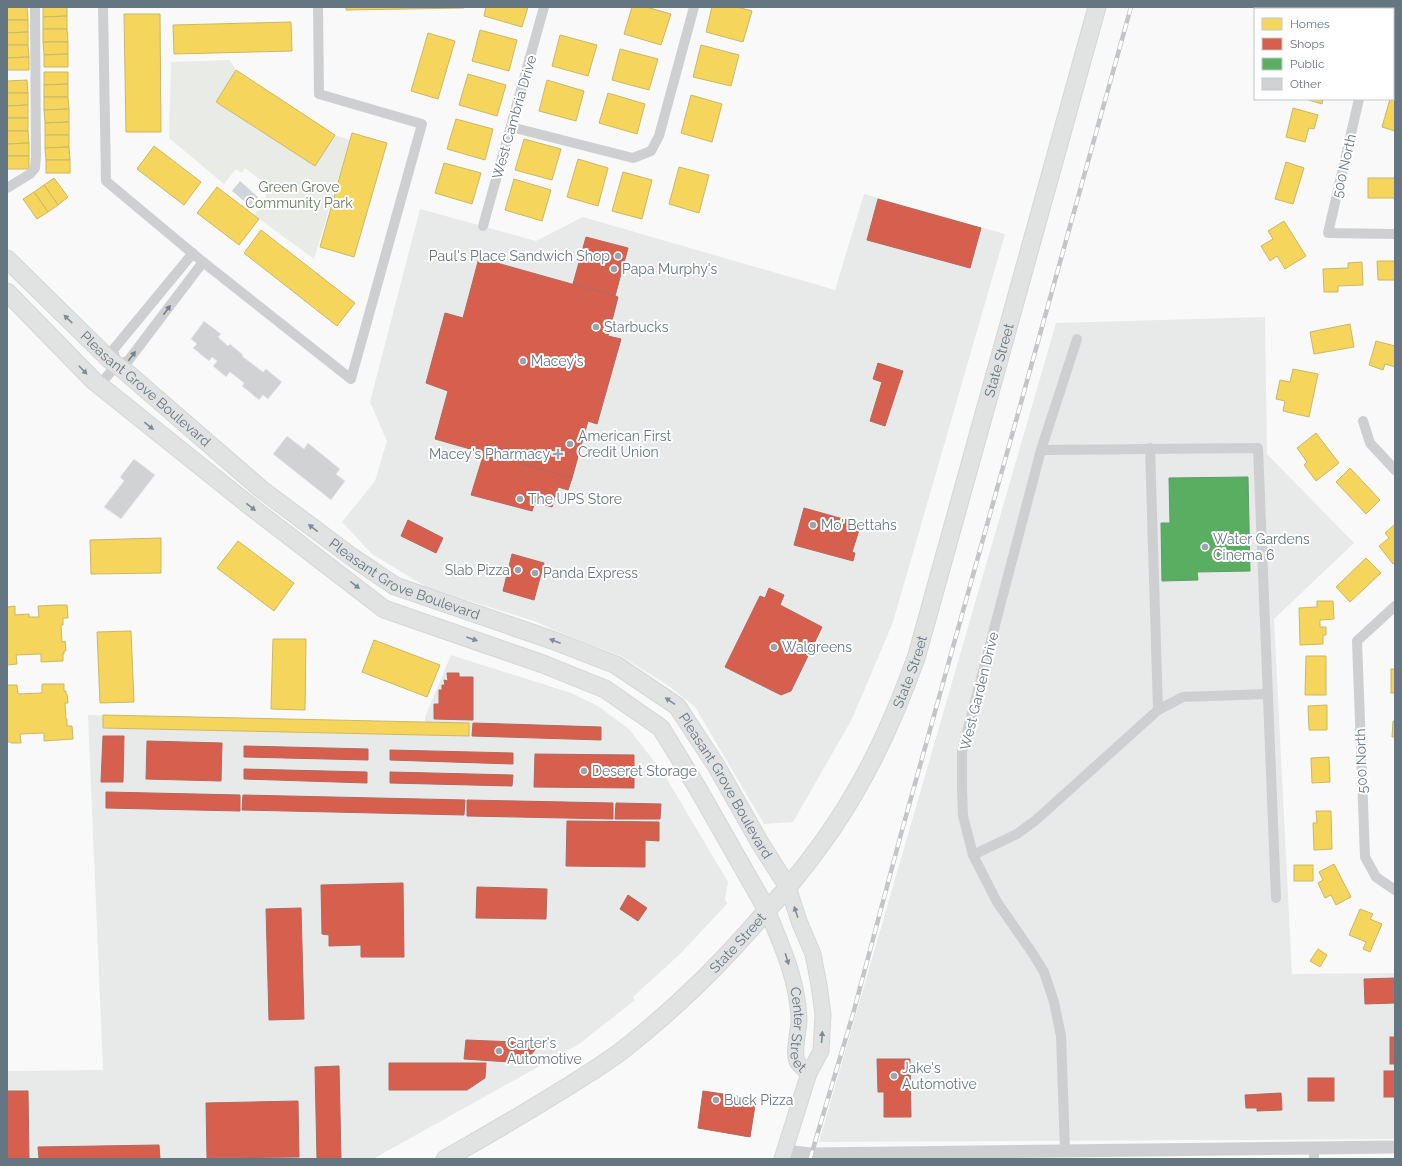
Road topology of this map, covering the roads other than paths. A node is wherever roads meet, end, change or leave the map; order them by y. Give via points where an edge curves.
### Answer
1 (35, 7) edge
2 (103, 7) edge
3 (318, 7) edge
4 (544, 7) edge
5 (694, 7) edge
6 (1097, 7) edge
7 (1359, 100) edge
8 (511, 127) junction
9 (7, 188) edge
10 (483, 226) dead end
11 (1395, 234) edge
12 (193, 253) junction
13 (7, 259) edge
14 (203, 262) junction
15 (7, 292) edge
16 (131, 329) junction
17 (1077, 340) dead end
18 (143, 341) junction
19 (117, 365) junction
20 (99, 385) junction
21 (1363, 421) dead end
22 (1150, 448) junction
23 (1041, 450) junction
24 (1395, 470) edge
25 (1395, 606) edge
26 (1267, 694) junction
27 (1158, 710) junction
28 (973, 855) junction
29 (788, 887) junction
30 (1395, 890) edge
31 (1276, 898) dead end
32 (767, 910) junction
33 (809, 1073) junction
34 (1395, 1147) edge
35 (1065, 1151) junction
36 (1314, 1154) edge
37 (783, 1155) edge
38 (445, 1159) edge

1 - 9 street via 35,168
2 - 12 street via 106,181
3 - 14 street via 319,94 422,124 351,379
4 - 8 street, West Cambria Drive
5 - 8 street via 659,136 651,151 633,158
6 - 29 main road, State Street via 917,655 886,734 854,794
7 - 11 street, 500 North via 1328,234
8 - 10 street, West Cambria Drive
12 - 14 street
12 - 16 street
19 -> 13 main road, Pleasant Grove Boulevard
18 -> 14 street
15 -> 20 main road, Pleasant Grove Boulevard
16 - 18 street
16 - 19 street via 114,350
17 - 23 street, West Garden Drive
19 -> 18 street via 128,361
19 - 20 street
29 -> 19 main road, Pleasant Grove Boulevard via 717,767 677,706 616,665 395,586 261,488
20 -> 32 main road, Pleasant Grove Boulevard via 250,506 384,608 544,664 605,689 661,728
21 - 24 street via 1370,443
22 - 23 street
22 - 26 street via 1258,448
22 - 27 street
23 - 28 street, West Garden Drive via 962,751 964,816
25 - 30 street, 500 North via 1357,641 1365,857 1376,877
26 - 27 street via 1183,697
26 - 31 street
27 - 28 street via 1036,820 1017,834
28 - 35 street, West Garden Drive via 997,902 1044,972 1054,1002 1061,1036
29 - 32 main road, State Street
33 -> 29 main road, Center Street via 821,1051 823,1014 820,985 813,954
32 -> 33 main road, Center Street via 796,988 799,1020 796,1059
32 - 38 main road, State Street via 703,980 623,1050 528,1112
33 - 37 main road, Center Street
34 - 36 street
35 - 36 street
35 - 37 street

